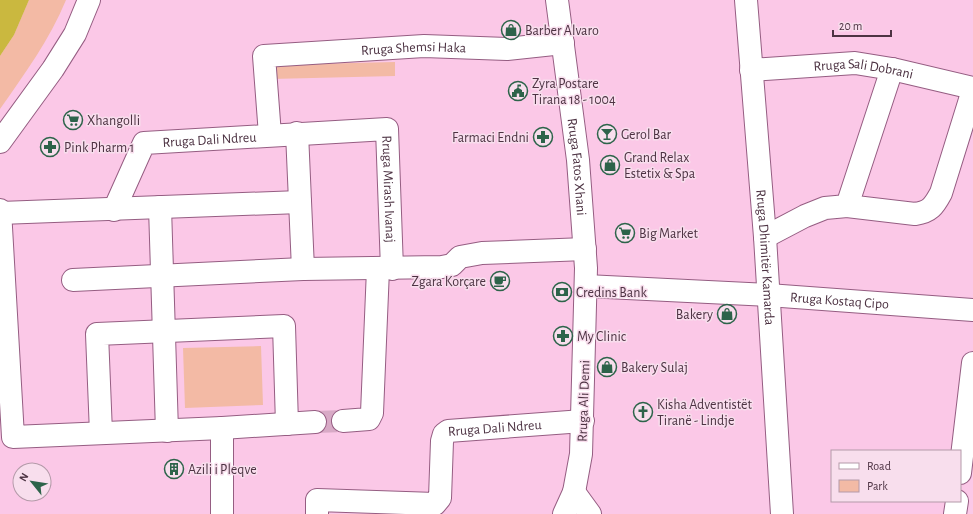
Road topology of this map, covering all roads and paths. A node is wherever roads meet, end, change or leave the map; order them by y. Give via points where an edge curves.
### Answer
1 (89, 0) edge
2 (557, 0) edge
3 (746, 0) edge
4 (563, 43) junction
5 (264, 56) joint
6 (892, 69) junction
7 (751, 70) junction
8 (973, 89) edge
9 (297, 133) junction
10 (270, 135) junction
11 (0, 142) edge
12 (300, 202) junction
13 (847, 206) junction
14 (160, 207) junction
15 (114, 210) junction
16 (0, 212) edge
17 (765, 237) junction
18 (585, 249) junction
19 (303, 269) junction
20 (385, 269) junction
21 (161, 276) junction
22 (73, 280) dead end
23 (586, 286) junction
24 (768, 295) junction
25 (973, 310) edge
26 (163, 332) junction
27 (973, 363) edge
28 (971, 393) edge
29 (343, 421) tunnel mouth
30 (583, 421) junction
31 (315, 422) tunnel mouth
32 (287, 424) junction
33 (222, 428) junction
34 (167, 431) junction
35 (100, 434) junction
36 (961, 466) edge
37 (574, 492) junction
38 (956, 502) edge
39 (222, 514) edge
40 (317, 514) edge
41 (564, 514) edge
42 (590, 514) edge
43 (782, 514) edge
44 (955, 514) edge

1 - 11 street via 75,34 57,63
2 - 4 street, Rruga Fatos Xhani
3 - 7 street, Rruga Dhimitër Kamarda
4 - 5 street, Rruga Shemsi Haka via 507,49 424,46
4 - 18 street, Rruga Fatos Xhani via 578,160
5 - 10 street, Rruga Dali Ndreu
6 - 7 street, Rruga Sali Dobrani via 855,63
6 - 8 street, Rruga Sali Dobrani
6 - 13 street
7 - 17 street, Rruga Dhimitër Kamarda
8 - 13 street via 941,193 925,213
9 - 10 street, Rruga Mirash Ivanaj
9 - 12 street
9 - 20 street, Rruga Mirash Ivanaj via 387,129
10 - 15 street, Rruga Dali Ndreu via 144,143
12 - 14 street
12 - 19 street
13 - 17 street via 825,208
14 - 15 street
14 - 21 street
15 - 16 street
16 - 35 street via 14,437
17 - 24 street, Rruga Dhimitër Kamarda
18 - 20 street via 482,253 460,257 452,265 442,267
18 - 23 street, Rruga Fatos Xhani
19 - 20 street
19 - 21 street
20 - 29 street via 372,413 369,419
21 - 22 street
21 - 26 street
23 - 24 street, Rruga Kostaq Cipo
23 - 30 street, Rruga Ali Demi
24 - 25 street, Rruga Kostaq Cipo
24 - 43 street, Rruga Dhimitër Kamarda
26 - 32 street via 284,326
26 - 34 street
26 - 35 street via 97,334
27 - 28 street
28 - 36 street
30 - 37 street, Rruga Ali Demi via 581,454
30 - 40 street, Rruga Dali Ndreu via 448,432 444,434 442,441 440,498 435,504 317,500
31 - 32 street
32 - 33 street
33 - 34 street
33 - 39 street
34 - 35 street
37 - 41 street, Rruga Ali Demi
37 - 42 street
38 - 44 street

